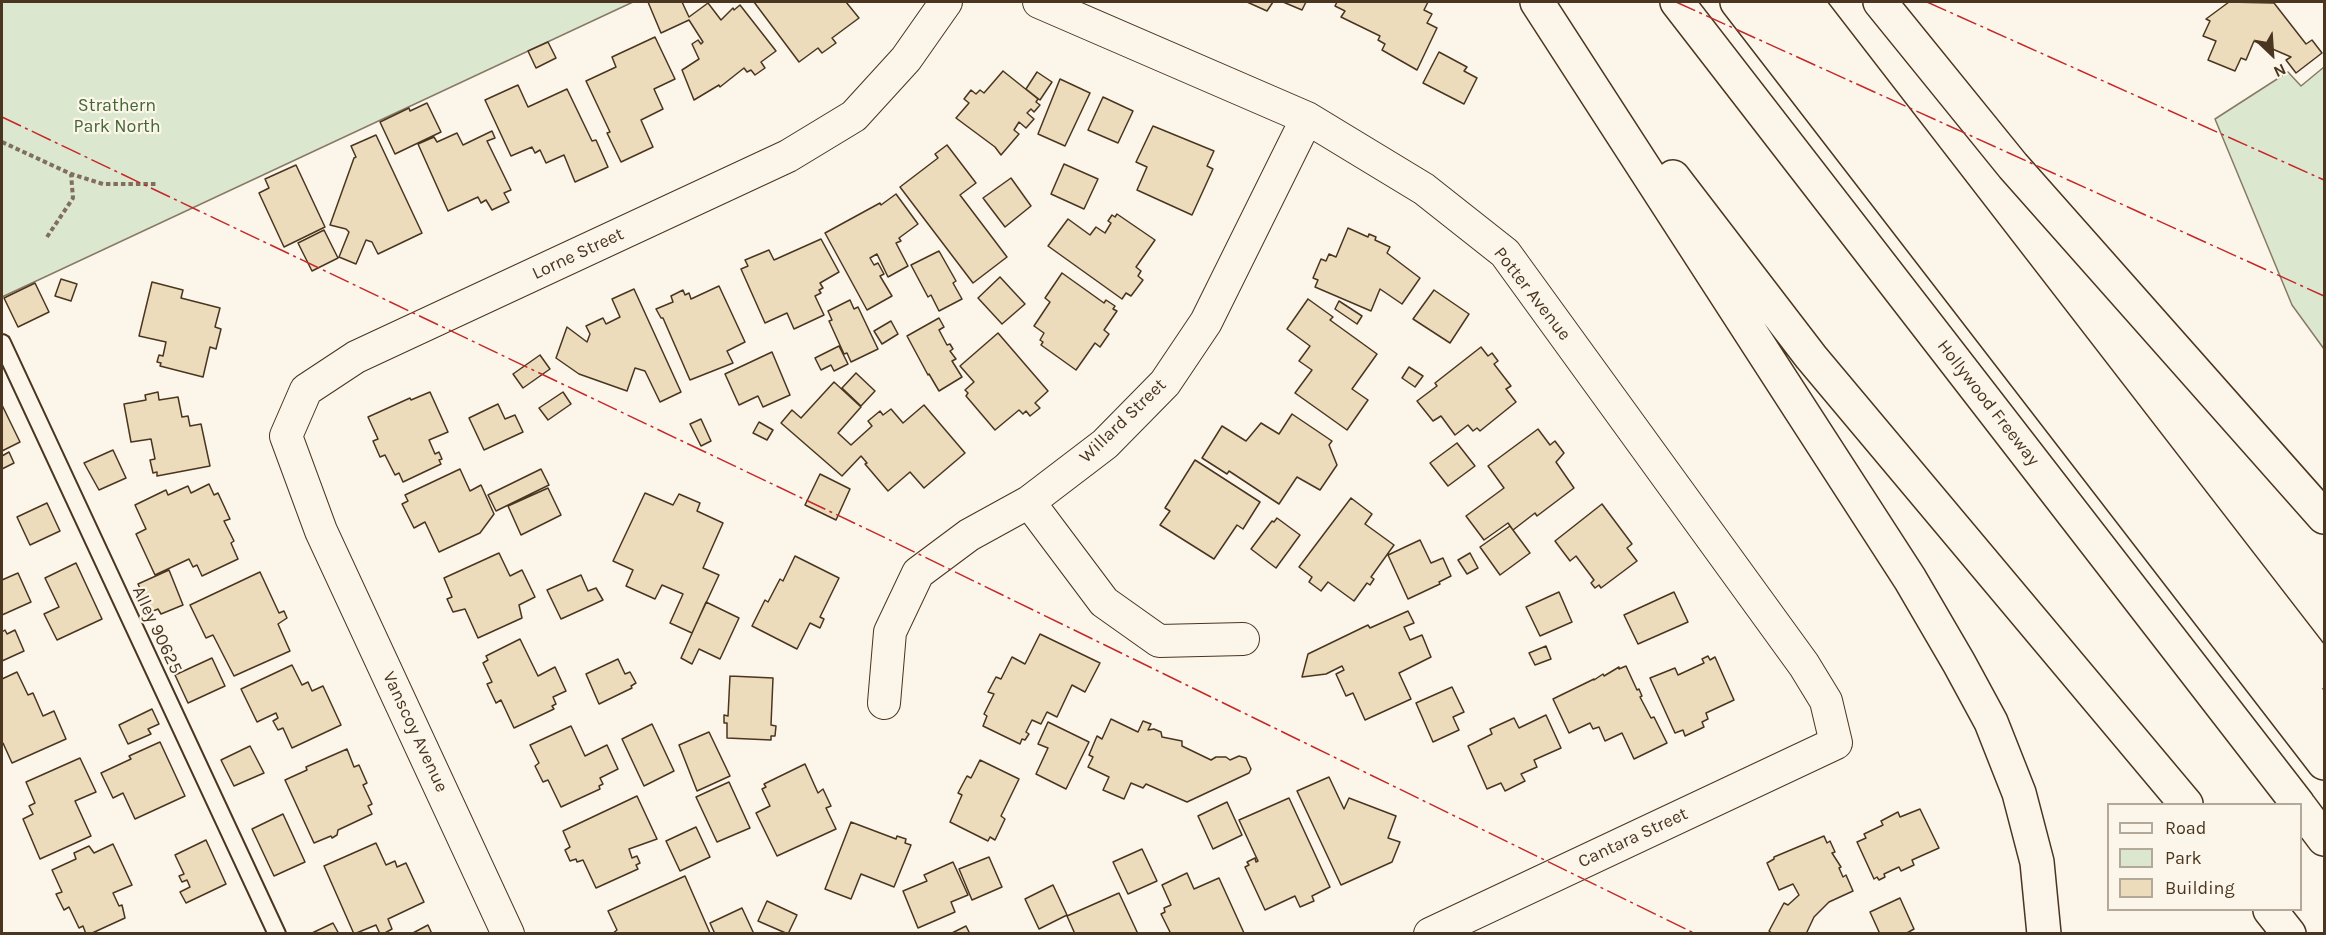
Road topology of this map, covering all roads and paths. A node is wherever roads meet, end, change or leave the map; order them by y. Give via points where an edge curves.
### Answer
1 (946, 2) edge
2 (1039, 2) edge
3 (1538, 2) edge
4 (1677, 2) edge
5 (1737, 2) edge
6 (1768, 2) edge
7 (1806, 2) edge
8 (1880, 2) edge
9 (1306, 118) junction
10 (2, 142) edge
11 (71, 174) junction
12 (156, 184) dead end
13 (47, 237) dead end
14 (2, 343) edge
15 (1029, 502) junction
16 (2325, 517) edge
17 (321, 531) joint
18 (1243, 639) dead end
19 (2325, 672) edge
20 (884, 703) dead end
21 (2325, 718) edge
22 (1836, 743) joint
23 (2325, 763) edge
24 (2185, 803) edge
25 (2297, 803) edge
26 (2302, 810) edge
27 (2325, 839) edge
28 (2272, 911) edge
29 (277, 933) edge
30 (508, 933) edge
31 (1430, 933) edge
32 (2044, 933) edge
33 (2289, 933) edge

1 - 17 street, Lorne Street via 906,59 854,116 835,128 788,156 356,357 306,390 286,436
2 - 9 street, Potter Avenue
3 - 24 highway via 1811,357
3 - 32 highway via 1910,579 1991,722 2019,793 2037,862
4 - 25 highway, Hollywood Freeway
5 - 23 highway
6 - 21 highway
7 - 19 highway
8 - 16 highway via 2013,166
9 - 15 street, Willard Street via 1206,322 1165,383 1105,444
9 - 22 street, Potter Avenue via 1424,189 1505,253 1804,665 1826,701
10 - 11 path
11 - 12 path via 103,184
11 - 13 path via 73,198
14 - 29 lane, Alley 90625
15 - 18 street via 1104,602 1159,641
15 - 20 street, Willard Street via 969,535 918,573 890,633
17 - 30 street, Vanscoy Avenue
22 - 31 street, Cantara Street
26 - 27 highway, Hollywood Freeway
28 - 33 highway

